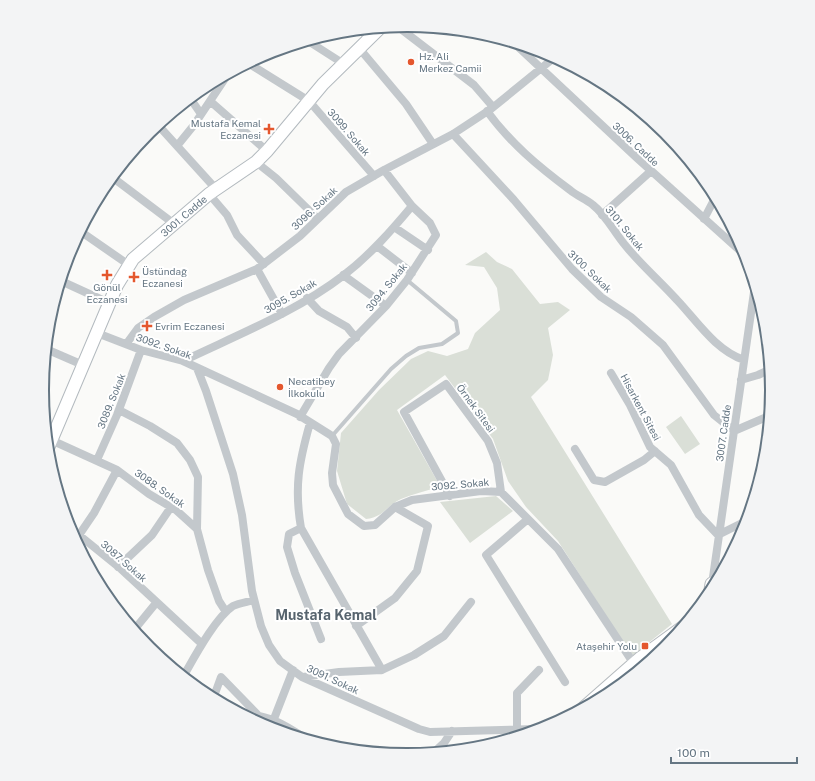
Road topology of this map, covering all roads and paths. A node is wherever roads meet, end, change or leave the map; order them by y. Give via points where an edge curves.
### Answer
1 (405, 32) edge
2 (374, 34) edge
3 (366, 35) edge
4 (370, 38) junction
5 (313, 44) edge
6 (359, 48) junction
7 (522, 51) edge
8 (549, 61) edge
9 (344, 64) junction
10 (254, 67) edge
11 (540, 68) junction
12 (221, 84) edge
13 (210, 101) junction
14 (309, 101) junction
15 (193, 103) edge
16 (490, 109) junction
17 (201, 114) junction
18 (162, 129) edge
19 (453, 134) junction
20 (433, 144) junction
21 (177, 146) junction
22 (267, 151) junction
23 (256, 162) junction
24 (384, 170) junction
25 (651, 171) junction
26 (374, 176) junction
27 (117, 181) edge
28 (212, 191) junction
29 (713, 202) edge
30 (412, 206) junction
31 (602, 215) junction
32 (318, 219) junction
33 (704, 219) junction
34 (173, 223) junction
35 (394, 228) junction
36 (85, 234) edge
37 (377, 246) junction
38 (736, 248) edge
39 (428, 250) junction
40 (129, 265) junction
41 (261, 267) junction
42 (412, 273) junction
43 (343, 275) junction
44 (407, 280) junction
45 (66, 283) edge
46 (307, 298) junction
47 (754, 298) edge
48 (109, 303) junction
49 (386, 306) junction
50 (282, 314) junction
51 (97, 332) junction
52 (356, 338) junction
53 (127, 343) junction
54 (141, 350) junction
55 (51, 351) edge
56 (744, 360) junction
57 (183, 361) junction
58 (83, 364) junction
59 (197, 368) junction
60 (765, 371) edge
61 (611, 373) dead end
62 (741, 380) junction
63 (119, 410) junction
64 (300, 416) junction
65 (765, 418) edge
66 (310, 423) junction
67 (51, 424) edge
68 (734, 431) junction
69 (332, 436) junction
70 (53, 445) edge
71 (575, 449) dead end
72 (655, 451) junction
73 (97, 460) junction
74 (117, 470) junction
75 (501, 492) junction
76 (450, 496) junction
77 (171, 507) junction
78 (395, 508) junction
79 (528, 519) junction
80 (741, 524) edge
81 (301, 528) junction
82 (197, 529) junction
83 (79, 535) edge
84 (718, 535) junction
85 (83, 542) edge
86 (118, 567) junction
87 (714, 576) edge
88 (254, 600) junction
89 (156, 602) junction
90 (471, 602) dead end
91 (226, 612) junction
92 (137, 626) edge
93 (356, 626) junction
94 (321, 639) dead end
95 (202, 644) junction
96 (661, 644) edge
97 (634, 664) junction
98 (293, 670) junction
99 (382, 670) junction
100 (540, 670) dead end
101 (186, 672) edge
102 (302, 677) junction
103 (565, 682) dead end
104 (603, 692) edge
105 (215, 693) edge
106 (254, 714) edge
107 (257, 714) junction
108 (274, 720) junction
109 (273, 723) edge
110 (289, 729) edge
111 (517, 729) junction
112 (526, 729) edge
113 (452, 731) junction
114 (439, 747) edge

1 - 16 street, 3101. Sokak via 474,85
2 - 4 street, 3001. Cadde
3 - 4 street
4 - 6 street, 3001. Cadde
5 - 9 street
6 - 9 street, 3001. Cadde
6 - 20 street via 406,104
7 - 11 street, 3006. Cadde
8 - 11 street, 3096. Sokak
9 - 14 street, 3001. Cadde
10 - 14 street, 3099. Sokak
11 - 16 street, 3096. Sokak
11 - 25 street, 3006. Cadde
12 - 13 street
13 - 17 street
13 - 22 street
14 - 22 street, 3001. Cadde
14 - 26 street, 3099. Sokak
15 - 17 street
16 - 19 street, 3096. Sokak
16 - 31 street, 3101. Sokak via 501,130 536,165 593,205
17 - 21 street
18 - 21 street
19 - 20 street, 3096. Sokak
19 - 68 street, 3100. Sokak via 514,200 572,269 601,297 631,317 664,345 714,415
20 - 24 street, 3096. Sokak
21 - 28 street
22 - 23 street, 3001. Cadde
23 - 28 street, 3001. Cadde
23 - 32 street
24 - 26 street, 3096. Sokak
24 - 30 street, 3094. Sokak
25 - 31 street
25 - 33 street, 3006. Cadde
26 - 32 street, 3096. Sokak via 346,192
27 - 34 street
28 - 34 street, 3001. Cadde
28 - 41 street via 237,235
29 - 33 street
30 - 35 street, 3095. Sokak
30 - 39 street, 3094. Sokak via 430,223 436,235
31 - 56 street, 3101. Sokak via 625,246 706,333 736,357
32 - 41 street, 3096. Sokak
33 - 38 street, 3006. Cadde
34 - 40 street, 3001. Cadde
35 - 37 street, 3095. Sokak
35 - 39 street
36 - 40 street
37 - 42 street
37 - 43 street, 3095. Sokak
39 - 42 street, 3094. Sokak
40 - 48 street, 3001. Cadde
41 - 50 street
41 - 53 street, 3096. Sokak via 184,300 154,317 138,328
42 - 44 street, 3094. Sokak
43 - 46 street, 3095. Sokak
43 - 49 street
44 - 49 street, 3094. Sokak
44 - 69 lane via 456,321 458,333 442,344 419,348 391,368
45 - 48 street
46 - 50 street, 3095. Sokak
46 - 52 street via 319,311 347,327
47 - 56 street, 3007. Cadde
48 - 51 street, 3001. Cadde
49 - 52 street, 3094. Sokak
50 - 57 street, 3095. Sokak
51 - 53 street, 3092. Sokak
51 - 58 street, 3001. Cadde
52 - 64 street, 3094. Sokak via 328,368
53 - 54 street, 3092. Sokak
54 - 57 street, 3092. Sokak
54 - 63 street, 3089. Sokak
55 - 58 street
56 - 62 street, 3007. Cadde
57 - 59 street, 3092. Sokak
58 - 67 street, 3001. Cadde
59 - 64 street, 3092. Sokak
59 - 88 street, 3091. Sokak via 233,474 242,515
60 - 62 street
61 - 72 street, Hisarkent Sitesi via 650,447
62 - 68 street, 3007. Cadde
63 - 73 street, 3089. Sokak
63 - 82 street via 177,443 190,460 198,477
64 - 66 street, 3092. Sokak
65 - 68 street
66 - 69 street, 3092. Sokak
66 - 81 street via 296,484
68 - 84 street, 3007. Cadde
69 - 78 street, 3092. Sokak via 336,444 333,485 348,514 364,526 369,526 380,522
70 - 73 street, 3088. Sokak
71 - 72 street, Hisarkent Sitesi via 594,480 605,482
72 - 84 street, Hisarkent Sitesi via 671,465 699,515
73 - 74 street, 3088. Sokak
74 - 77 street, 3088. Sokak
74 - 83 street
75 - 76 street, 3092. Sokak via 481,491
75 - 76 street, Örnek Sitesi via 497,463 488,441 446,384 404,412
75 - 79 street, 3092. Sokak
76 - 78 street, 3092. Sokak via 424,497
77 - 82 street, 3088. Sokak
77 - 86 street via 152,535
78 - 93 street via 428,526 417,571 395,598
79 - 97 street, 3092. Sokak via 558,549
79 - 103 street via 486,555
80 - 84 street
81 - 93 street via 311,548 327,570
81 - 94 street via 289,534 287,547
82 - 91 street via 208,570 219,601
84 - 87 street, 3007. Cadde
85 - 86 street, 3087. Sokak
86 - 89 street, 3087. Sokak
88 - 91 street via 234,606
88 - 98 street, 3091. Sokak via 260,626 269,645 280,661
89 - 92 street
89 - 95 street, 3087. Sokak
90 - 99 street via 444,636 414,655
91 - 95 street
93 - 99 street
95 - 101 street
96 - 97 main road
97 - 104 main road
98 - 102 street, 3091. Sokak
98 - 108 street
99 - 102 street
100 - 111 street via 516,693
102 - 113 street, 3091. Sokak via 418,729 430,732
105 - 107 street via 221,676
106 - 107 street
107 - 108 street
108 - 109 street
108 - 110 street
111 - 112 street, 3091. Sokak
111 - 113 street, 3091. Sokak
113 - 114 street

